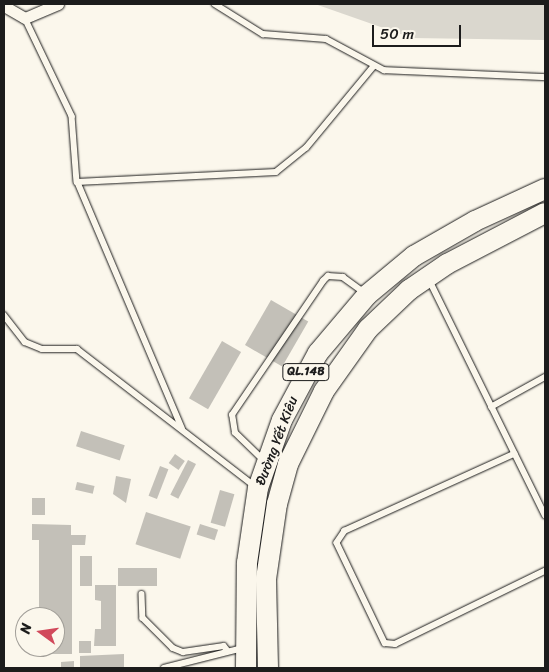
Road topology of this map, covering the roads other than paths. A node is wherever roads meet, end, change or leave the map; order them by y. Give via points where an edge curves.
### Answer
1 (58, 4) edge
2 (215, 4) edge
3 (4, 6) edge
4 (25, 18) junction
5 (373, 67) junction
6 (545, 78) edge
7 (76, 182) junction
8 (545, 189) edge
9 (545, 212) edge
10 (414, 256) junction
11 (428, 277) junction
12 (367, 295) junction
13 (4, 315) edge
14 (545, 377) edge
15 (491, 407) junction
16 (182, 429) junction
17 (515, 454) junction
18 (262, 475) junction
19 (282, 485) junction
20 (545, 515) edge
21 (545, 571) edge
22 (142, 594) dead end
23 (267, 644) junction
24 (241, 660) edge
25 (164, 668) edge
26 (268, 668) edge

1 - 4 street
2 - 5 lane via 263,34 326,39
3 - 4 street
4 - 7 lane via 72,116
5 - 6 lane
5 - 7 lane via 306,148 276,172
7 - 16 lane
8 - 10 highway, Đường Yết Kiêu / QL.14B via 475,221
9 - 11 highway, Đường Yết Kiêu / QL.14B
10 - 11 highway
10 - 12 highway, Đường Yết Kiêu / QL.14B
11 - 15 lane
11 - 19 highway, Đường Yết Kiêu / QL.14B via 368,329 338,368 303,428
12 - 18 highway, Đường Yết Kiêu / QL.14B via 340,324 301,381
12 - 18 lane via 343,277 328,276 232,415 235,433
13 - 16 lane via 25,342 42,349 77,349
14 - 15 lane
15 - 17 lane
16 - 18 lane
17 - 20 lane
17 - 21 lane via 345,531 336,542 385,642 395,644
18 - 19 highway
18 - 24 highway, Đường Yết Kiêu / QL.14B via 247,563
19 - 23 highway, Đường Yết Kiêu / QL.14B via 266,579
22 - 24 lane via 143,618 173,648 183,652 219,646
23 - 24 highway
23 - 26 highway, Đường Yết Kiêu / QL.14B
24 - 25 lane

